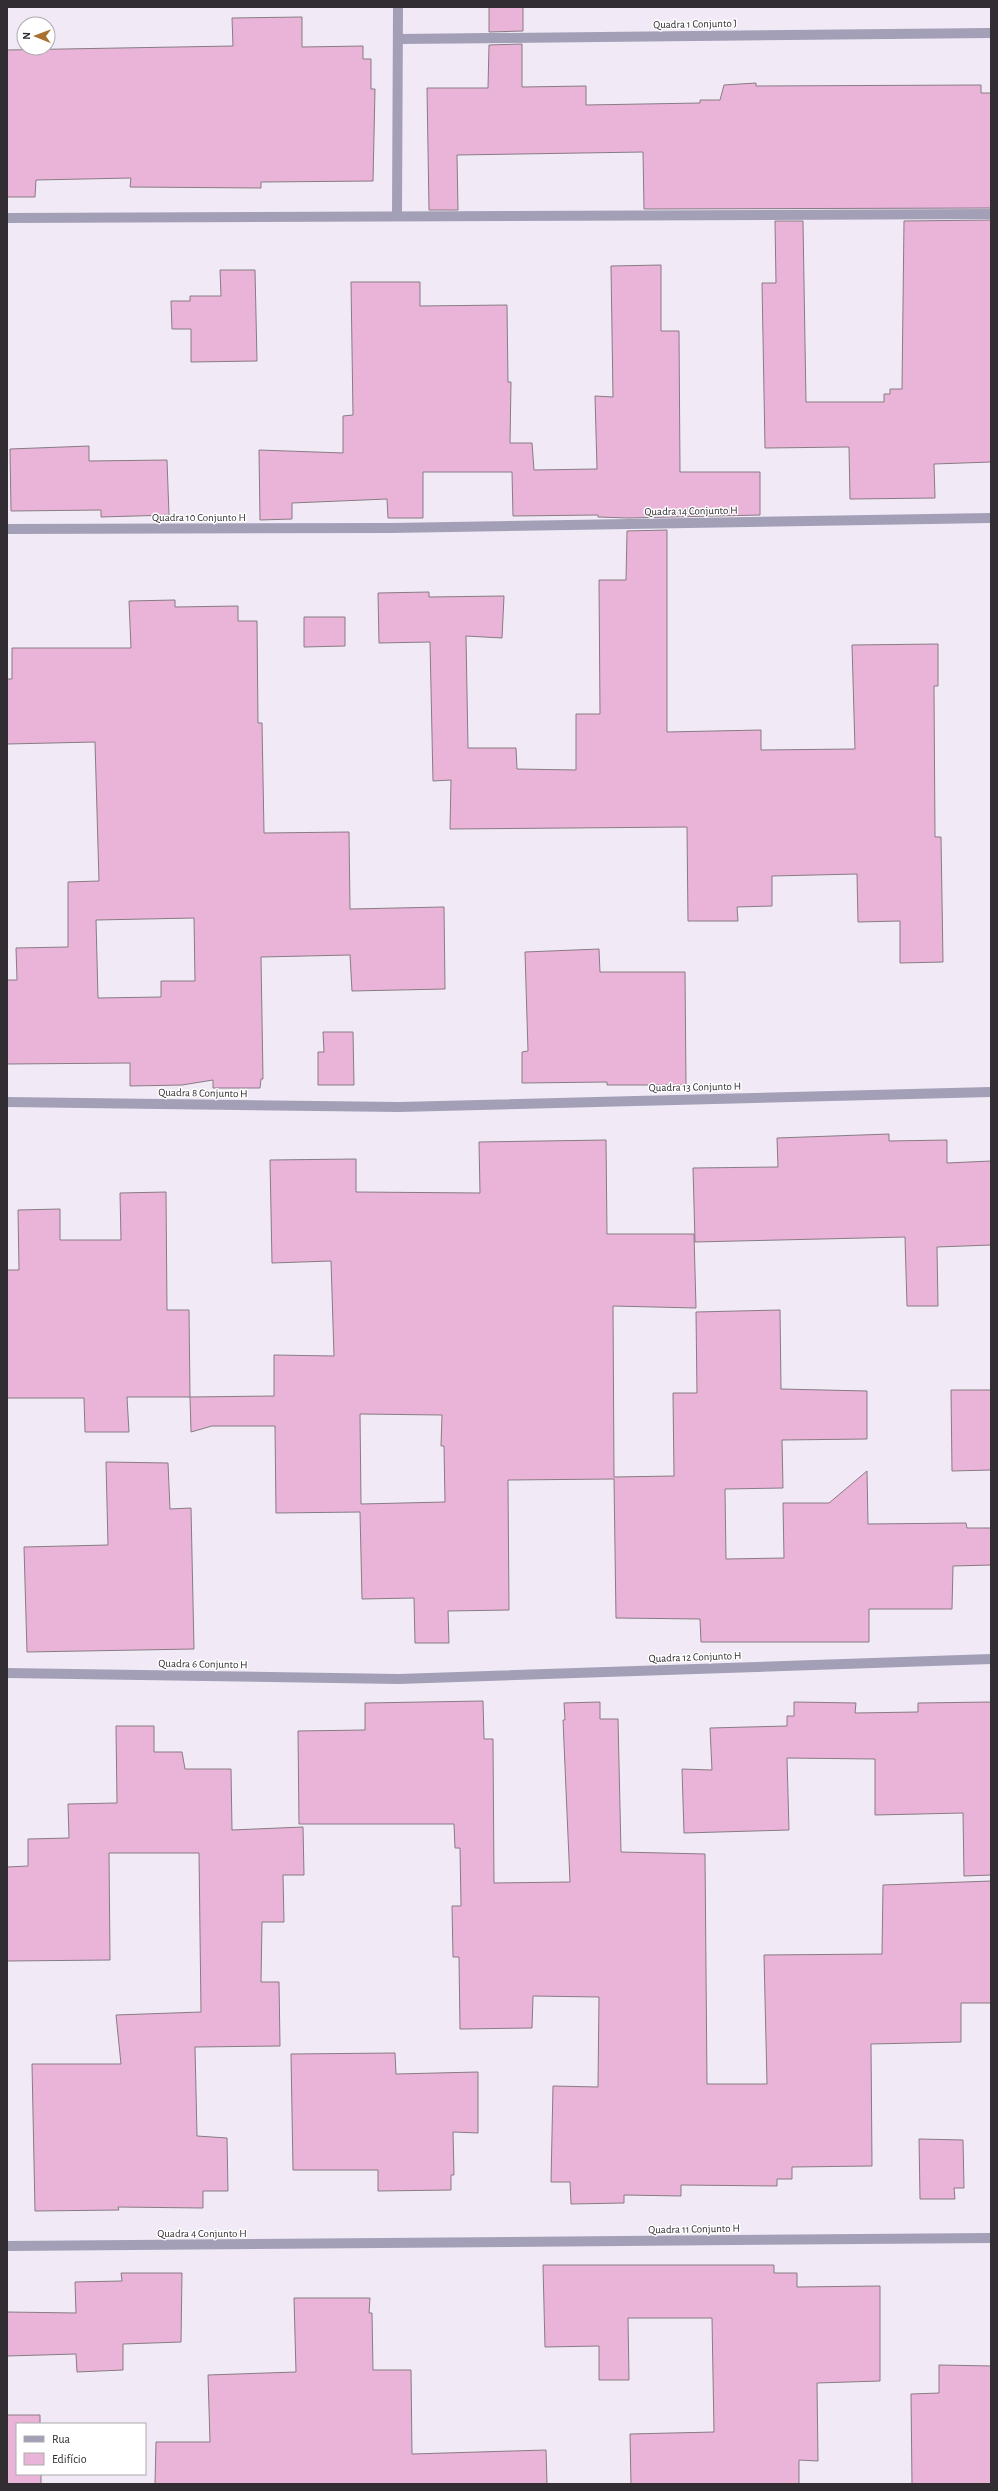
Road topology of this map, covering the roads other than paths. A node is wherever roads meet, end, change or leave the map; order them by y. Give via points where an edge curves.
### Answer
1 (398, 7) edge
2 (991, 33) edge
3 (399, 39) junction
4 (991, 214) edge
5 (397, 215) junction
6 (7, 218) edge
7 (991, 518) edge
8 (390, 528) joint
9 (7, 529) edge
10 (991, 1092) edge
11 (7, 1102) edge
12 (399, 1107) joint
13 (991, 1659) edge
14 (7, 1673) edge
15 (399, 1679) joint
16 (991, 2238) edge
17 (397, 2244) joint
18 (7, 2246) edge

1 - 3 street
2 - 3 street, Quadra 1 Conjunto J
3 - 5 street
4 - 5 street
5 - 6 street
7 - 8 street, Quadra 14 Conjunto H
8 - 9 street, Quadra 10 Conjunto H
10 - 12 street, Quadra 13 Conjunto H
11 - 12 street, Quadra 8 Conjunto H
13 - 15 street, Quadra 12 Conjunto H
14 - 15 street, Quadra 6 Conjunto H
16 - 17 street, Quadra 11 Conjunto H
17 - 18 street, Quadra 4 Conjunto H

